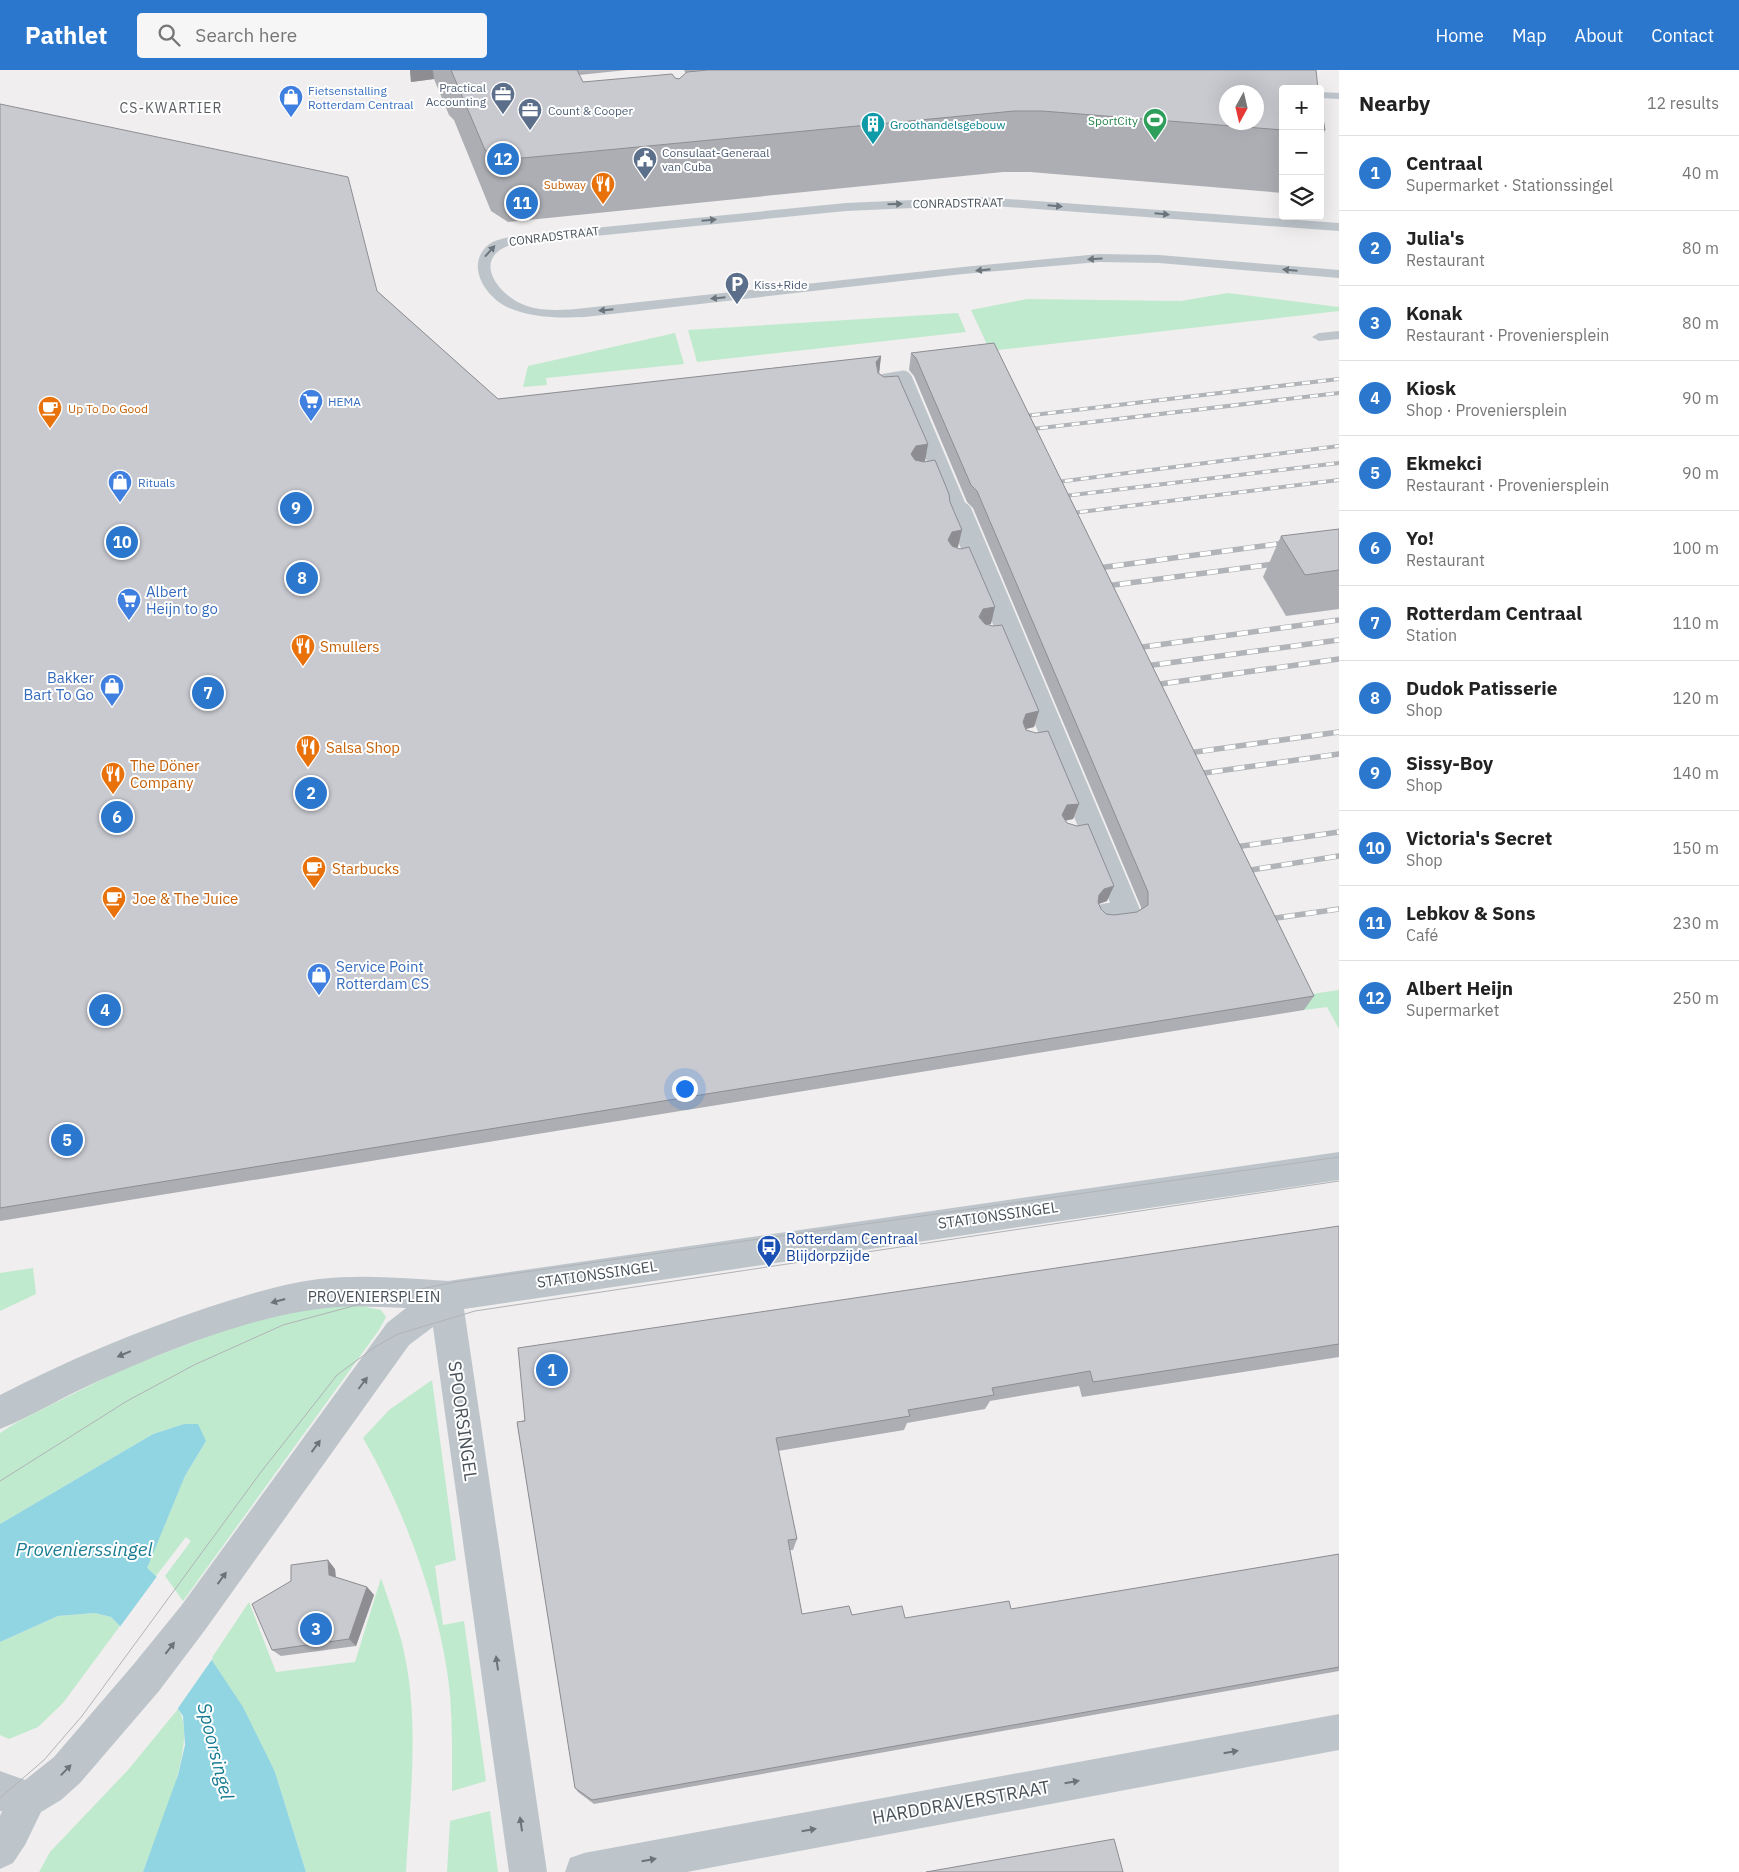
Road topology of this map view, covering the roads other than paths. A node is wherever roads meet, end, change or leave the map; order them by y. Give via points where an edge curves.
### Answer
1 (1324, 95) edge
2 (1339, 96) edge
3 (1339, 227) edge
4 (1339, 274) edge
5 (1339, 335) edge
6 (1319, 337) dead end
7 (885, 383) edge
8 (1106, 916) edge
9 (1339, 1166) edge
10 (448, 1296) junction
11 (0, 1413) edge
12 (1339, 1732) edge
13 (14, 1795) edge
14 (0, 1850) edge
15 (528, 1872) edge
16 (584, 1872) edge

1 - 2 lane
4 -> 3 lane, CONRADSTRAAT via 1159,259 1099,258 555,313 531,311 507,302 492,289 483,269 485,255 494,246 513,240 877,205 1006,202
5 - 6 lane
7 - 8 street, bridge via 903,380 1128,913
9 - 10 street, STATIONSSINGEL
10 -> 11 street, PROVENIERSPLEIN via 320,1294 279,1300 163,1338 78,1374
13 -> 10 street, PROVENIERSPLEIN via 48,1787 67,1770 194,1618 398,1334
15 -> 10 street, SPOORSINGEL via 448,1319
16 -> 12 street, HARDDRAVERSTRAAT
13 - 14 street via 12,1832

